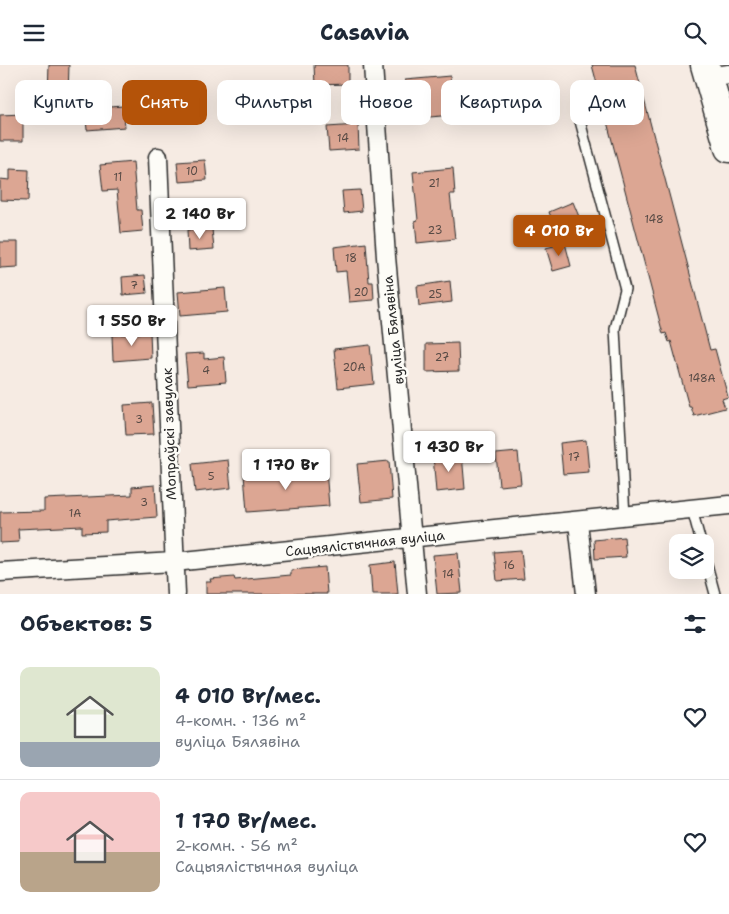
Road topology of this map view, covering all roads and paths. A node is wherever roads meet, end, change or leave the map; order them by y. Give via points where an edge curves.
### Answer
1 (373, 65) edge
2 (714, 72) edge
3 (581, 125) edge
4 (729, 148) edge
5 (158, 157) dead end
6 (729, 505) edge
7 (692, 509) junction
8 (625, 517) junction
9 (578, 522) junction
10 (699, 534) edge
11 (414, 538) junction
12 (174, 561) junction
13 (0, 572) edge
14 (711, 579) edge
15 (176, 594) edge
16 (417, 594) edge
17 (586, 594) edge
18 (715, 594) edge

1 - 11 street, вуліца Бялявіна via 386,257
2 - 4 main road
3 - 8 lane via 625,289 615,329
5 - 12 street, Мопраўскі завулак
6 - 7 street, Сацыялістычная вуліца
7 - 8 street, Сацыялістычная вуліца
7 - 10 lane
8 - 9 street, Сацыялістычная вуліца
9 - 11 street, Сацыялістычная вуліца
9 - 17 street
11 - 12 street, Сацыялістычная вуліца
11 - 16 street, вуліца Бялявіна
12 - 13 street, Сацыялістычная вуліца
12 - 15 street, Мопраўскі завулак
14 - 18 lane

